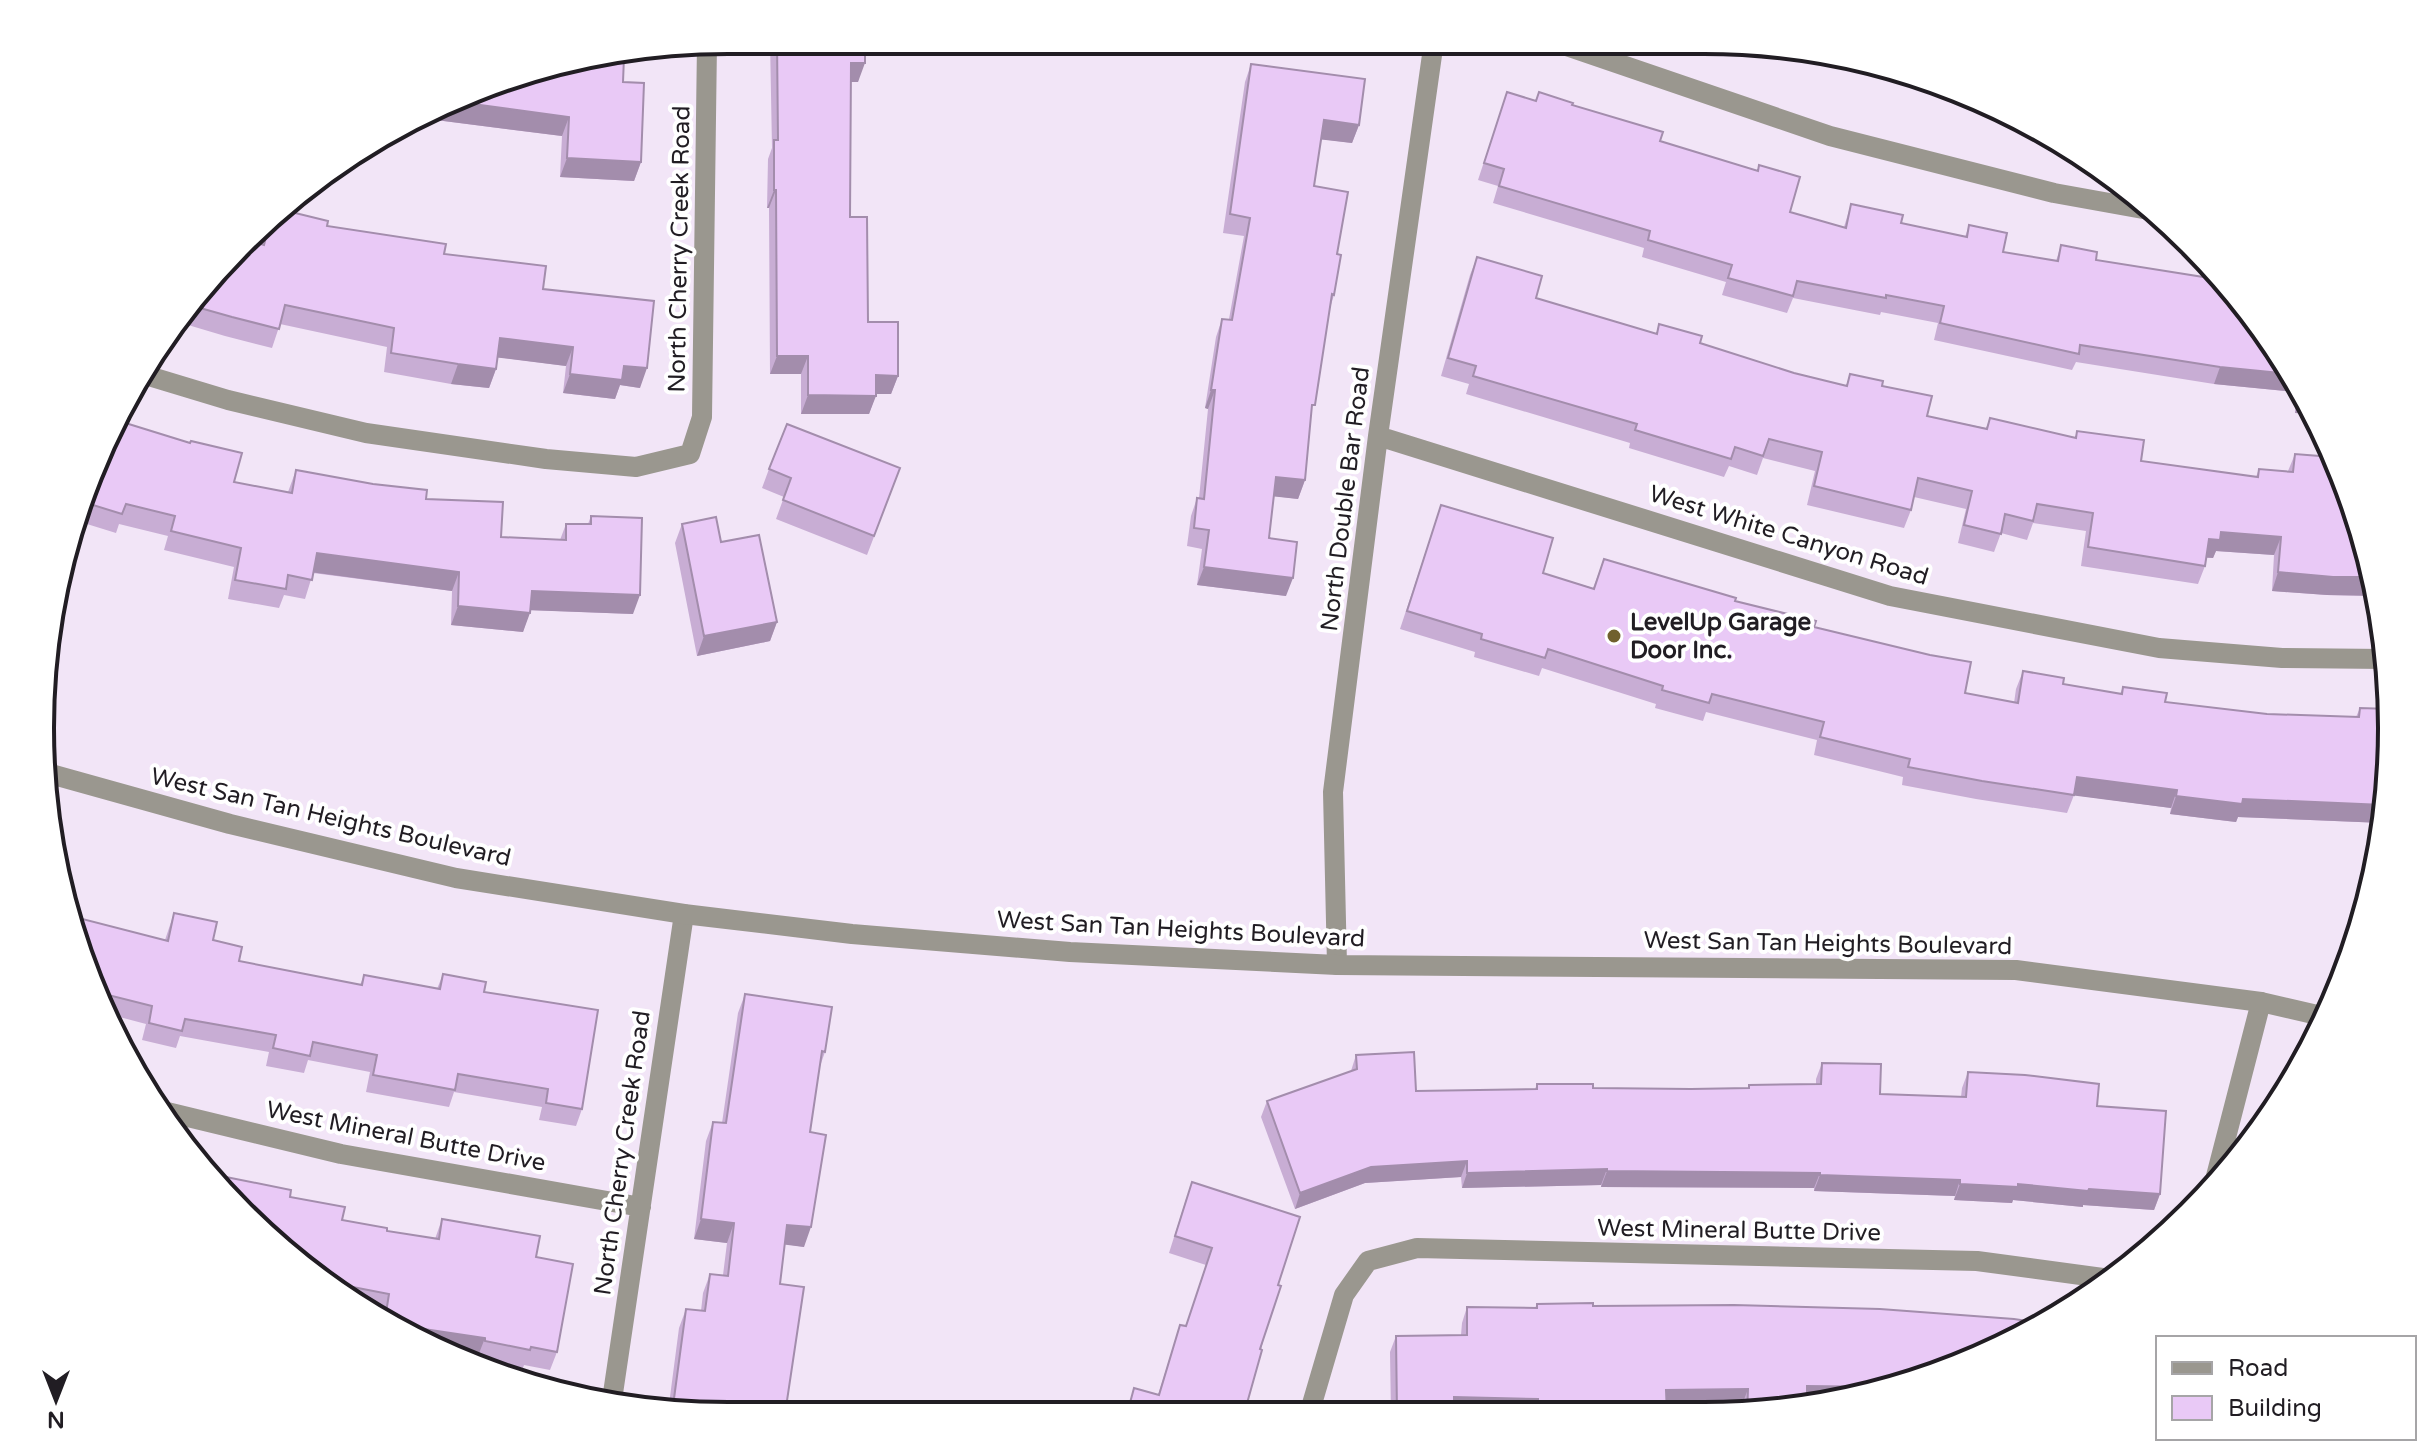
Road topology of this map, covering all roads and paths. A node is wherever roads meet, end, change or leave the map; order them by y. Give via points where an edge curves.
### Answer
1 (707, 54) edge
2 (1432, 54) edge
3 (1590, 54) edge
4 (2131, 207) edge
5 (153, 377) edge
6 (1378, 436) junction
7 (2374, 659) edge
8 (55, 775) edge
9 (684, 914) junction
10 (1337, 965) junction
11 (2261, 1002) junction
12 (2314, 1014) edge
13 (177, 1114) edge
14 (2220, 1161) edge
15 (641, 1207) junction
16 (2094, 1277) edge
17 (613, 1392) edge
18 (1313, 1402) edge

1 - 5 street, North Cherry Creek Road via 702,417 690,454 636,467 546,459 366,433
2 - 6 street, North Double Bar Road
3 - 4 street via 1830,136 2054,193
6 - 7 street, West White Canyon Road via 1890,596 2159,648
6 - 10 street, North Double Bar Road via 1333,792
8 - 9 street, West San Tan Heights Boulevard via 456,878
9 - 10 street, West San Tan Heights Boulevard via 1023,948
9 - 15 street, North Cherry Creek Road
10 - 11 street, West San Tan Heights Boulevard via 2016,970
11 - 12 street, West San Tan Heights Boulevard
11 - 14 street
13 - 15 street, West Mineral Butte Drive via 341,1154
15 - 17 street, North Cherry Creek Road
16 - 18 street, West Mineral Butte Drive via 1977,1261 1417,1248 1368,1261 1344,1295

